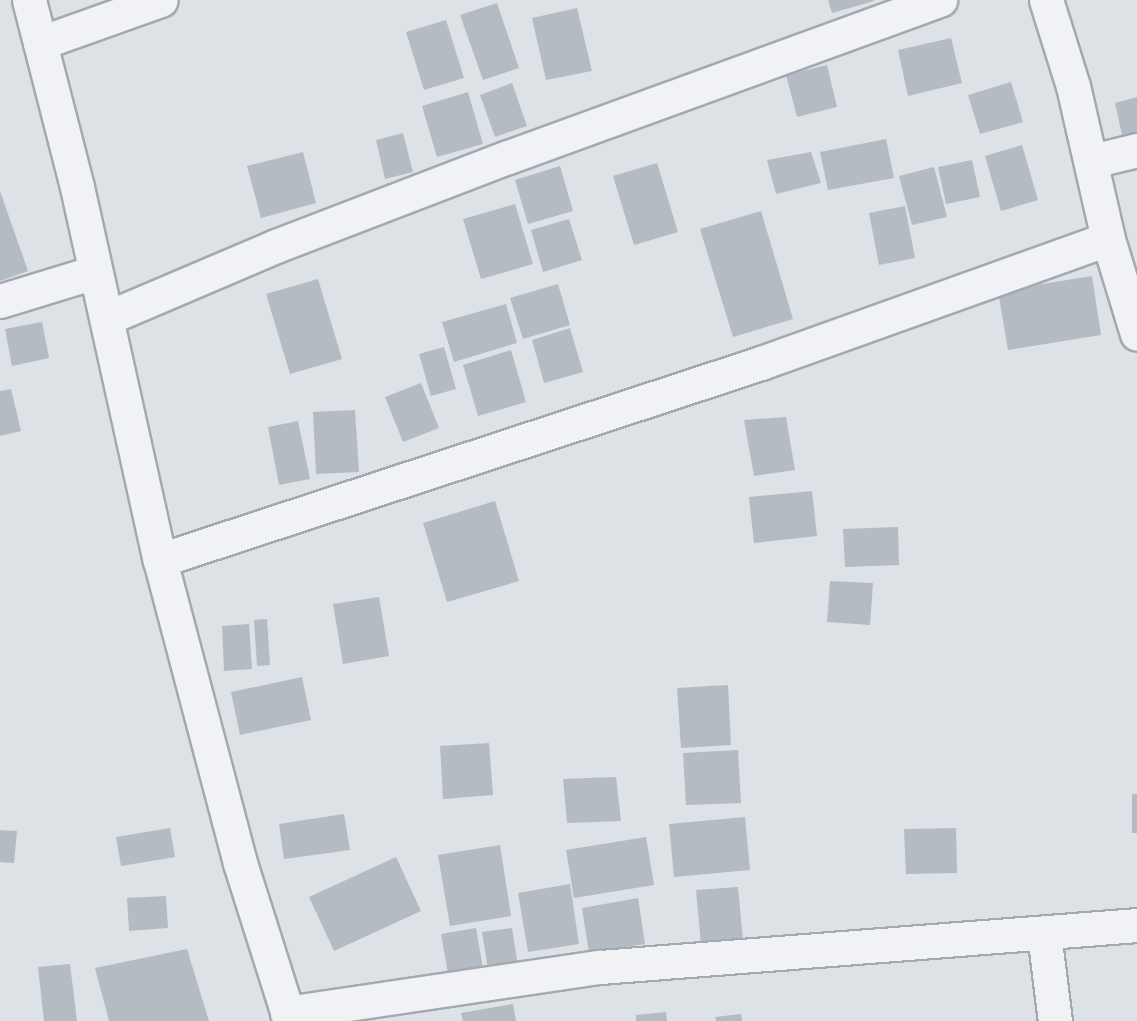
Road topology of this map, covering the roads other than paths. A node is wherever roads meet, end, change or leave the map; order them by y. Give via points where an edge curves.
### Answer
1 (29, 0) edge
2 (161, 0) edge
3 (940, 0) edge
4 (1046, 0) edge
5 (40, 43) junction
6 (1137, 150) edge
7 (1092, 161) junction
8 (1108, 239) junction
9 (94, 272) junction
10 (0, 301) edge
11 (107, 318) junction
12 (1137, 334) edge
13 (160, 560) junction
14 (1137, 925) edge
15 (1044, 933) junction
16 (288, 1017) edge
17 (1055, 1021) edge

1 - 5 street
2 - 5 street
3 - 11 street via 397,199
4 - 7 street
5 - 9 street
6 - 7 street
7 - 8 street
8 - 12 street
8 - 13 street via 761,363
9 - 10 street
9 - 11 street
11 - 13 street
13 - 16 street via 240,863
14 - 15 street
15 - 16 street via 600,968
15 - 17 street

